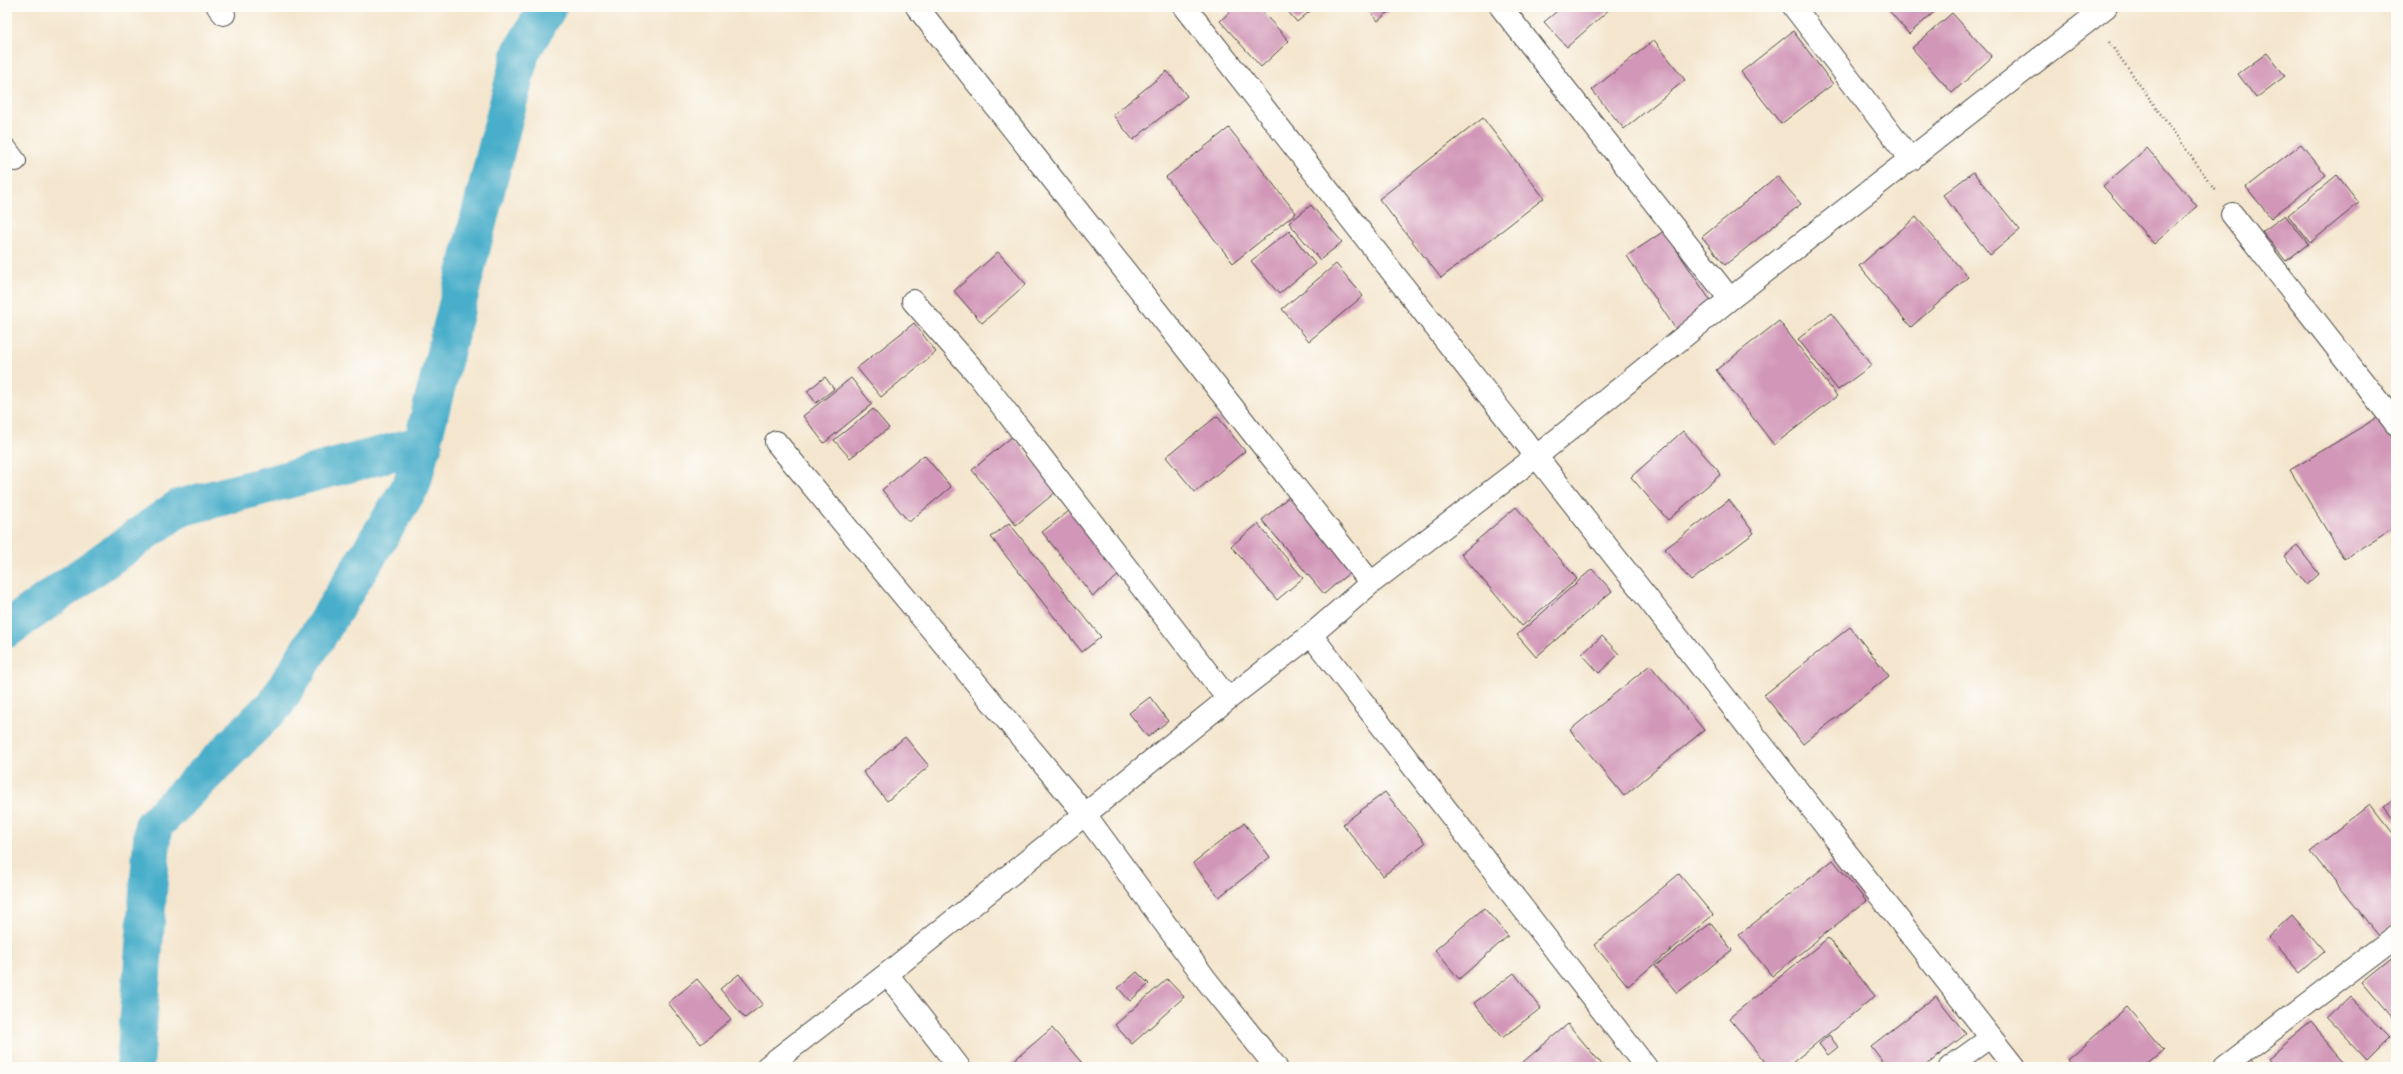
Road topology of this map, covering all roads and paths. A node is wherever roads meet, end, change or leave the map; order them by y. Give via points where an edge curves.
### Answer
1 (917, 7) edge
2 (1185, 7) edge
3 (1501, 7) edge
4 (1794, 7) edge
5 (2093, 11) edge
6 (1911, 160) junction
7 (2232, 214) joint
8 (1730, 299) junction
9 (913, 301) dead end
10 (2396, 424) edge
11 (776, 442) dead end
12 (1537, 456) junction
13 (1370, 583) junction
14 (1311, 635) junction
15 (1228, 699) junction
16 (1084, 813) junction
17 (2396, 936) edge
18 (887, 974) junction
19 (1991, 1037) junction
20 (767, 1067) edge
21 (959, 1067) edge
22 (1276, 1067) edge
23 (1646, 1067) edge
24 (1949, 1067) edge
25 (2014, 1067) edge
26 (2224, 1067) edge

1 - 13 street
2 - 12 street
3 - 8 street
4 - 6 street
5 - 6 street
5 - 7 path
6 - 8 street
7 - 10 street
8 - 12 street
9 - 15 street via 978,375
11 - 16 street
12 - 13 street
12 - 19 street
13 - 14 street
14 - 15 street
14 - 23 street
15 - 16 street
16 - 18 street
16 - 22 street via 1207,981
17 - 26 street
18 - 20 street
18 - 21 street
19 - 24 lane
19 - 25 street

